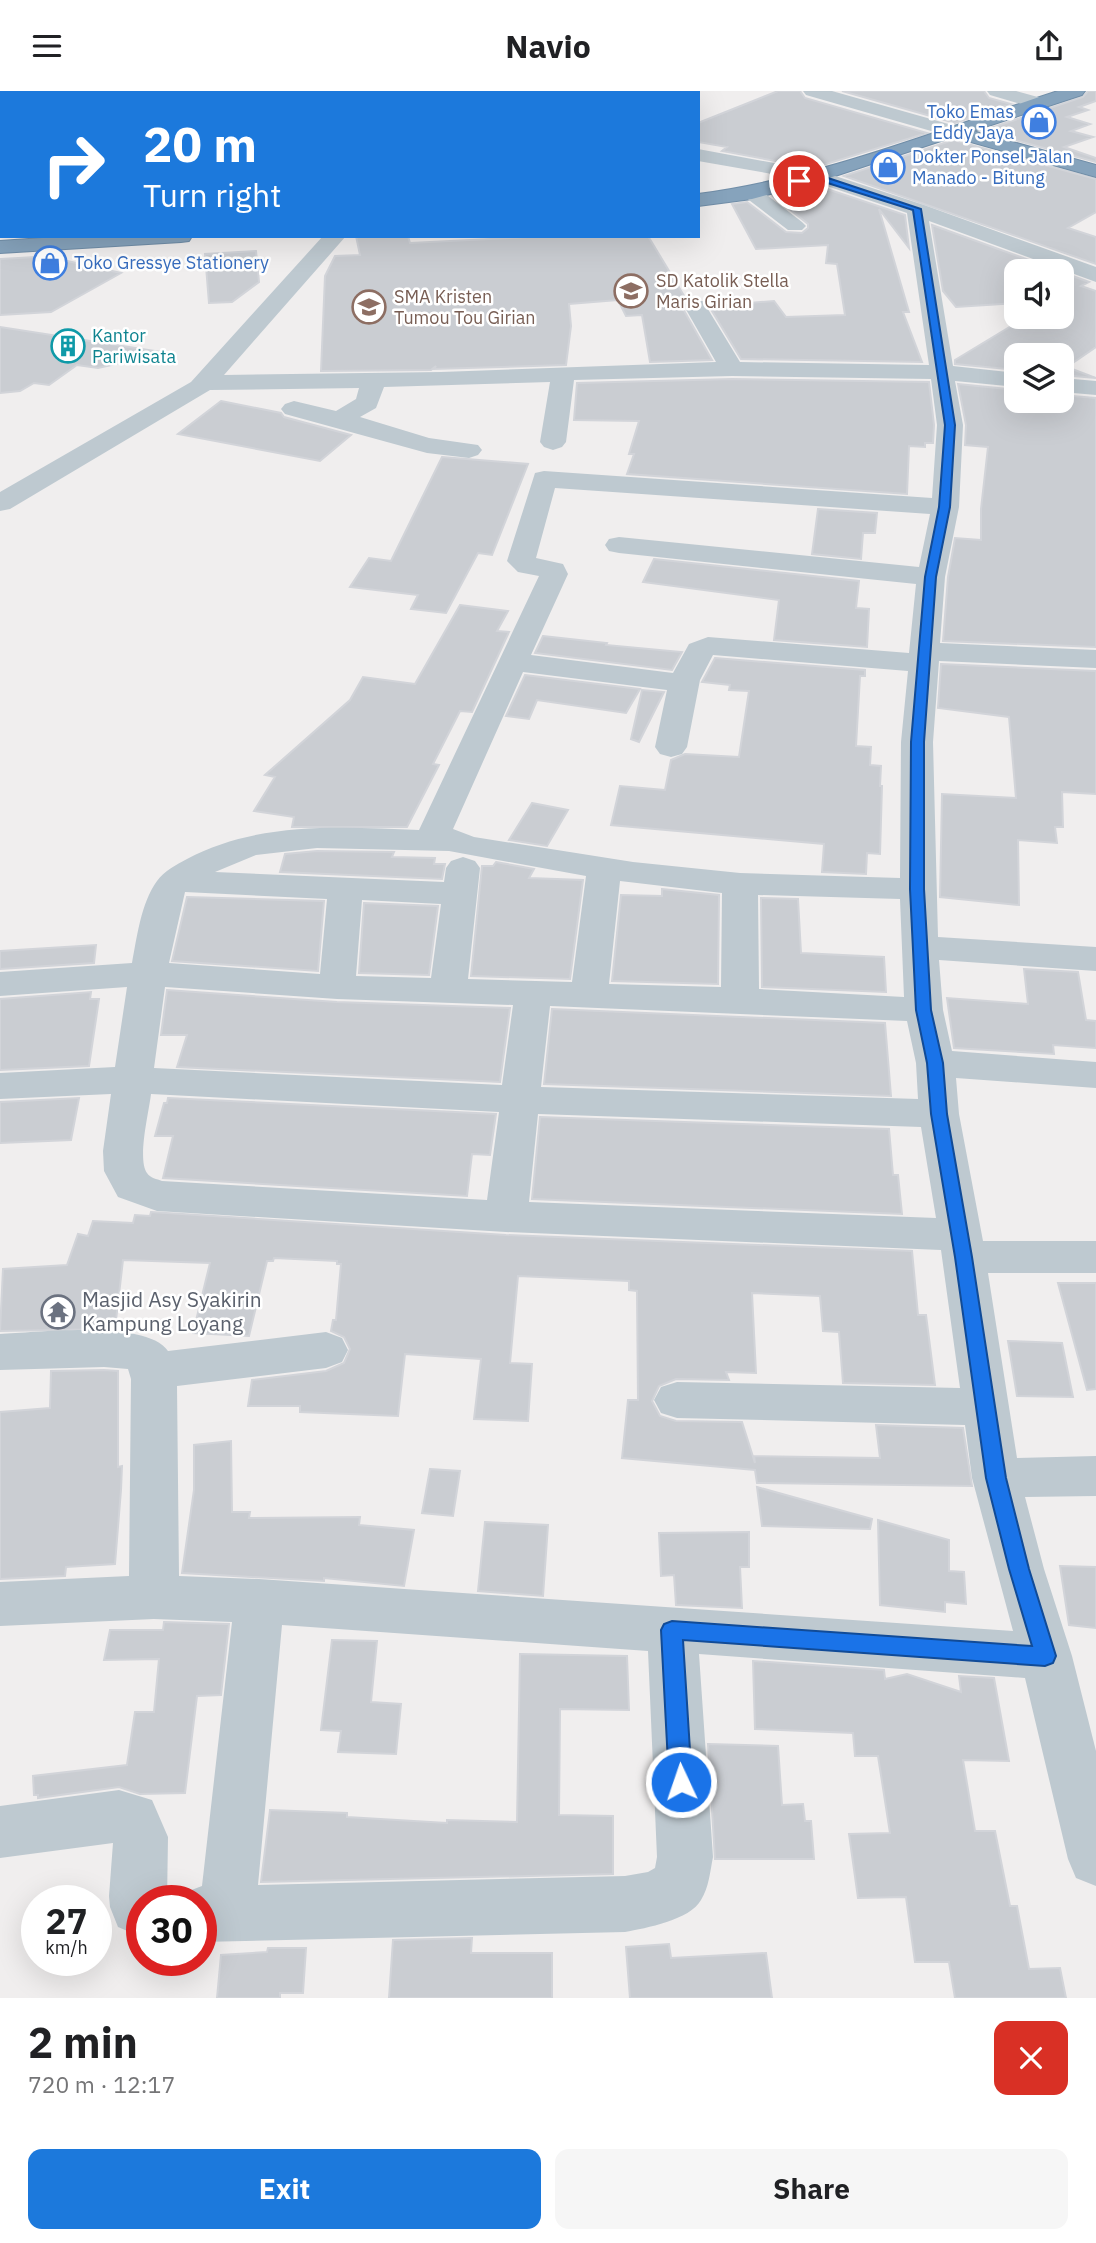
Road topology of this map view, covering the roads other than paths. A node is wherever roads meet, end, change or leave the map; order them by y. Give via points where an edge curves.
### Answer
1 (812, 91) edge
2 (996, 91) edge
3 (1076, 91) edge
4 (1038, 103) junction
5 (952, 131) junction
6 (700, 155) edge
7 (1096, 171) edge
8 (816, 176) junction
9 (752, 193) junction
10 (700, 200) edge
11 (917, 209) junction
12 (795, 226) dead end
13 (138, 238) edge
14 (333, 238) edge
15 (0, 247) edge
16 (1096, 275) edge
17 (695, 306) dead end
18 (732, 369) junction
19 (942, 372) junction
20 (563, 374) junction
21 (1004, 379) edge
22 (374, 380) junction
23 (205, 383) junction
24 (1074, 386) edge
25 (1096, 388) edge
26 (294, 409) dead end
27 (345, 421) junction
28 (553, 442) dead end
29 (469, 450) dead end
30 (0, 503) edge
31 (945, 507) junction
32 (619, 545) dead end
33 (930, 577) junction
34 (923, 657) junction
35 (1096, 659) edge
36 (514, 663) junction
37 (685, 680) junction
38 (671, 747) dead end
39 (460, 843) junction
40 (604, 867) junction
41 (178, 881) junction
42 (740, 884) junction
43 (917, 889) junction
44 (345, 890) junction
45 (459, 894) junction
46 (920, 947) junction
47 (1096, 959) edge
48 (149, 974) junction
49 (0, 984) edge
50 (337, 987) junction
51 (448, 992) junction
52 (533, 994) junction
53 (589, 996) junction
54 (740, 1000) junction
55 (924, 1010) junction
56 (935, 1063) junction
57 (1096, 1075) edge
58 (134, 1080) junction
59 (0, 1086) edge
60 (522, 1100) junction
61 (939, 1114) junction
62 (506, 1217) junction
63 (962, 1246) junction
64 (1096, 1257) edge
65 (326, 1350) dead end
66 (0, 1352) edge
67 (152, 1371) junction
68 (677, 1400) dead end
69 (985, 1407) junction
70 (1096, 1476) edge
71 (996, 1478) junction
72 (154, 1597) junction
73 (259, 1601) junction
74 (0, 1604) edge
75 (672, 1630) junction
76 (1045, 1656) junction
77 (0, 1832) edge
78 (1093, 1838) edge
79 (136, 1885) edge
80 (217, 1893) edge
81 (217, 1914) edge

1 - 5 street
2 - 4 street
3 - 4 highway
4 - 5 highway
5 - 7 highway
5 - 8 highway
6 - 8 street
8 - 9 highway
8 - 11 street
9 - 10 highway
9 - 12 street
11 - 16 street
11 - 19 street
13 - 15 highway
14 - 23 street
17 - 18 street
18 - 19 street
18 - 20 street
19 - 21 street
19 - 31 street via 950,425
20 - 22 street
20 - 28 street
22 - 23 street
22 - 27 street via 367,403 345,415
23 - 30 street
24 - 25 street
26 - 27 street
27 - 29 street via 427,445
31 - 33 street
31 - 36 street via 544,479 521,561 552,569 554,574
32 - 33 street
33 - 34 street
34 - 35 street
34 - 37 street via 708,646 700,650
34 - 43 street
36 - 37 street
36 - 39 street via 437,824 440,836
37 - 38 street
39 - 40 street
39 - 41 street via 331,839 265,843 200,865
39 - 45 street
40 - 42 street
40 - 53 street
41 - 44 street
41 - 48 street via 164,902
42 - 43 street
42 - 54 street
43 - 46 street
44 - 45 street
44 - 50 street
45 - 51 street
46 - 47 street
46 - 55 street
48 - 49 street
48 - 50 street
48 - 58 street
50 - 51 street
51 - 52 street
52 - 53 street
52 - 60 street
53 - 54 street
54 - 55 street
55 - 56 street
56 - 57 street
56 - 61 street
58 - 59 street
58 - 60 street
58 - 62 street via 123,1151 125,1171 132,1186 157,1196
60 - 61 street
60 - 62 street
61 - 63 street
62 - 63 street
63 - 64 street
63 - 69 street
65 - 67 street
66 - 67 street via 138,1352 150,1360
67 - 72 street
68 - 69 street
69 - 71 street
70 - 71 street
71 - 76 street
72 - 73 street
72 - 74 street
73 - 75 street
73 - 80 street
75 - 76 street
75 - 81 street via 685,1857 680,1884 657,1898 625,1904
76 - 78 street
77 - 79 street via 132,1818 139,1825

